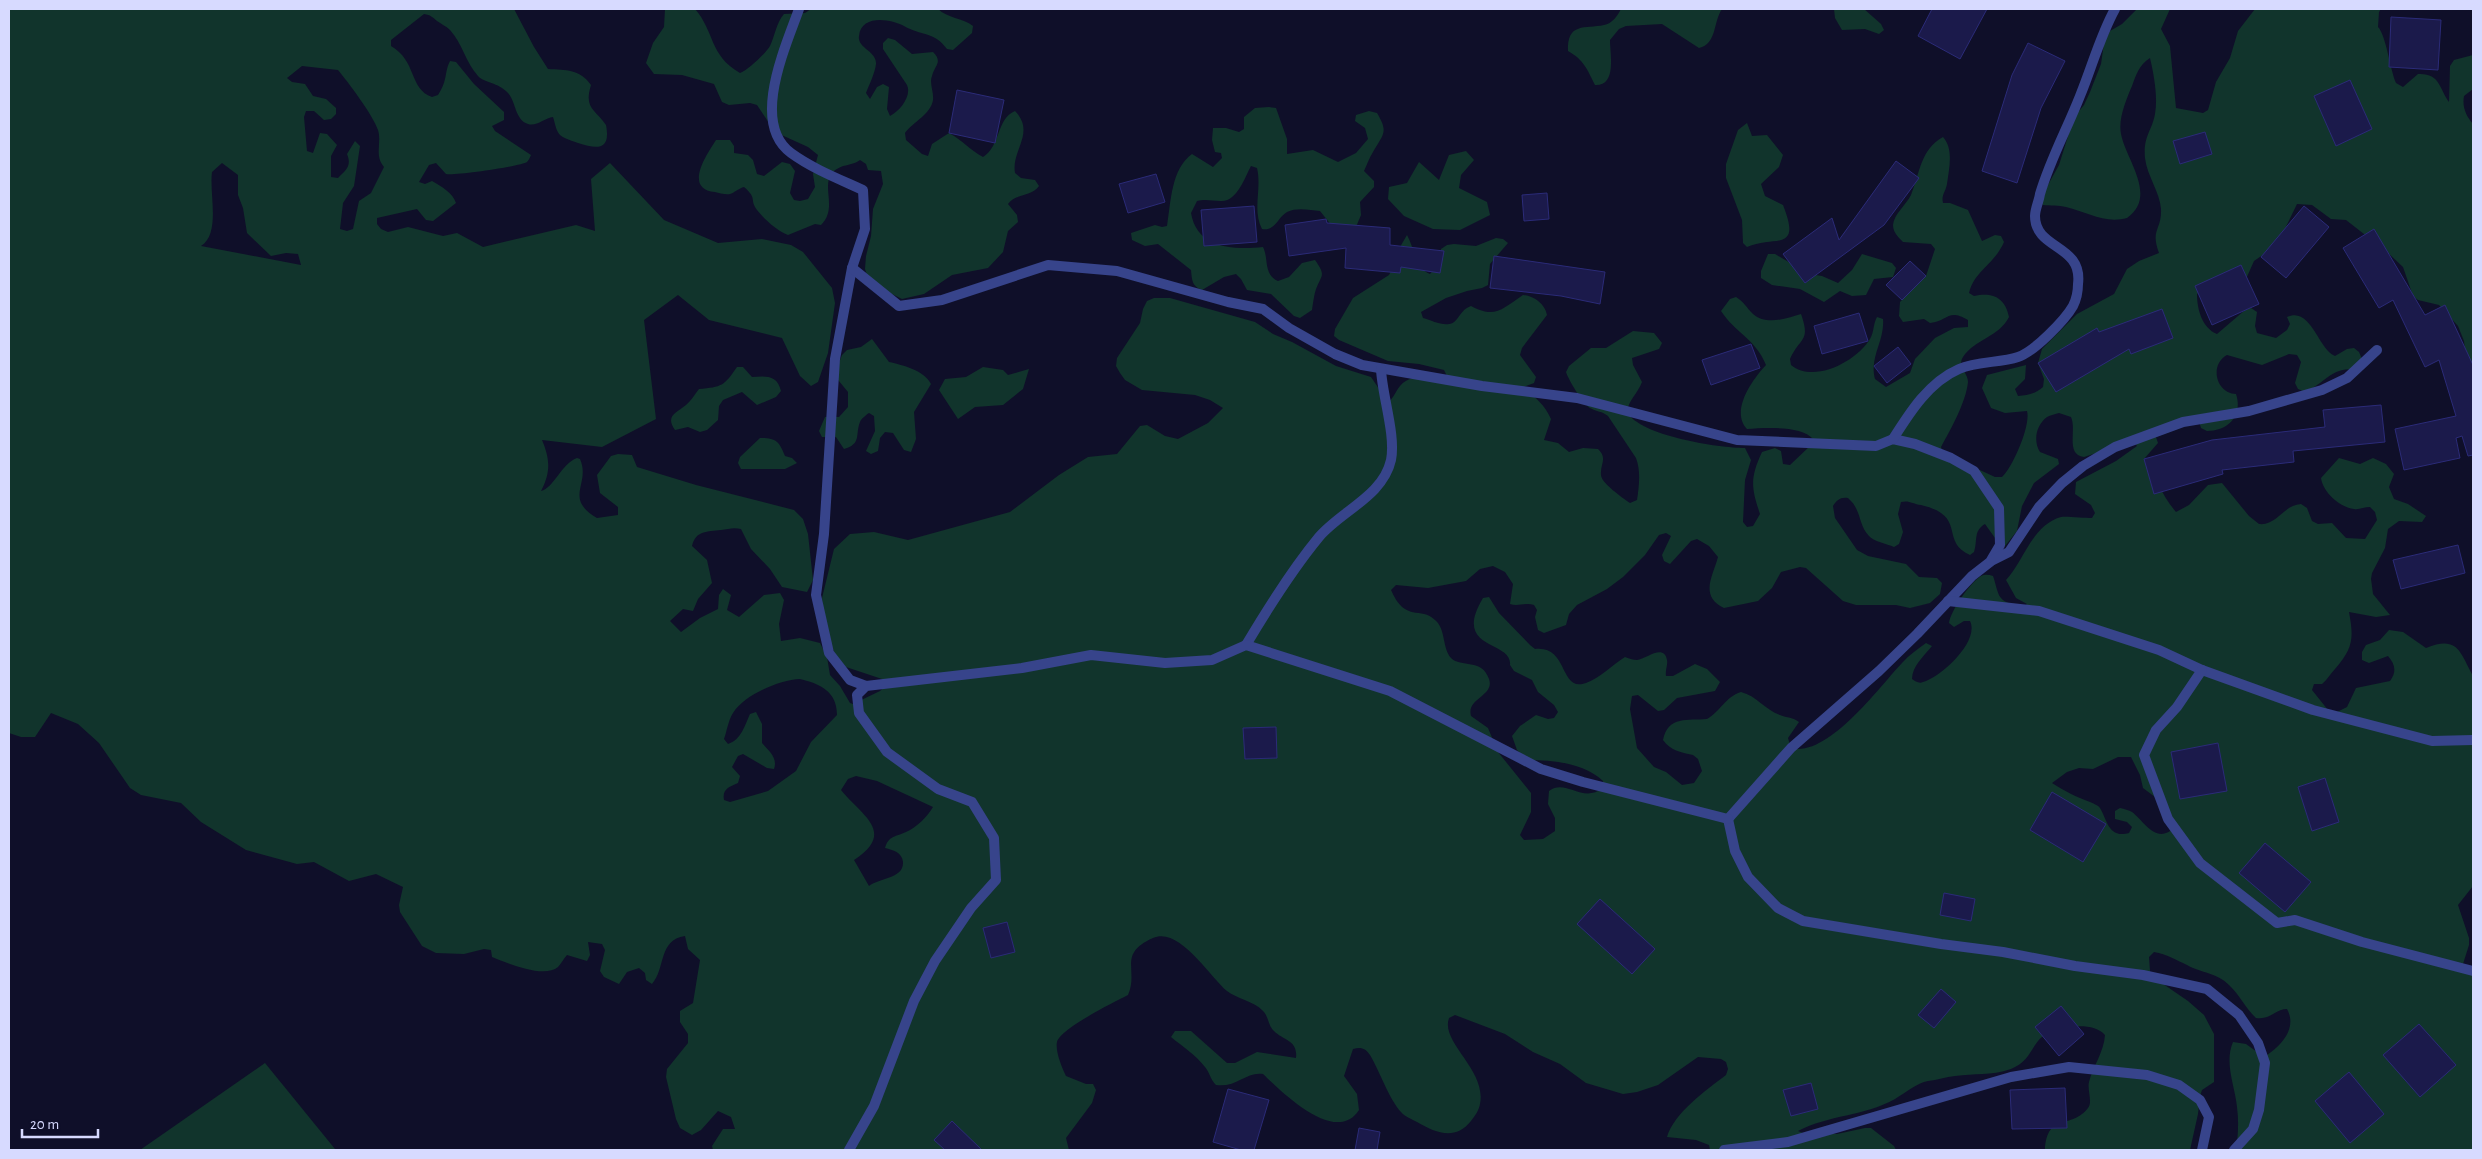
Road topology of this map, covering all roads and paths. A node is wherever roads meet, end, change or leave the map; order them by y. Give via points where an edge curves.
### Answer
1 (799, 9) edge
2 (2115, 9) edge
3 (852, 268) junction
4 (2377, 350) dead end
5 (1381, 369) junction
6 (1893, 439) junction
7 (1990, 562) junction
8 (1948, 601) junction
9 (1246, 645) junction
10 (2202, 670) junction
11 (866, 686) junction
12 (2473, 740) edge
13 (1728, 819) junction
14 (2473, 971) edge
15 (849, 1150) edge
16 (1724, 1150) edge
17 (2202, 1150) edge
18 (2234, 1150) edge

1 - 3 street via 772,92 775,132 790,152 863,190 865,229
2 - 6 street via 2044,182 2035,216 2038,229 2049,243 2066,251 2075,261 2079,274 2074,305 2051,333 2020,356 1960,369 1932,388 1911,411
3 - 5 street via 899,306 942,300 1048,265 1117,271 1263,309 1334,354 1362,366
3 - 11 street via 835,359 824,534 816,595 829,653 850,680
4 - 7 street via 2347,378 2322,390 2248,411 2183,422 2115,447 2062,483 2039,507 2009,552
5 - 6 street via 1577,398 1737,440 1876,446
5 - 9 street via 1391,460 1379,485 1320,536 1274,597
6 - 7 street via 1951,458 1974,471 1998,508 2000,545
7 - 8 street
8 - 10 street via 2039,611 2159,650
8 - 13 street via 1880,671 1791,748
9 - 11 street via 1212,660 1165,663 1091,655 1022,668
9 - 13 street via 1390,691 1541,769
10 - 12 street via 2313,710 2432,742
10 - 14 street via 2177,707 2156,730 2144,755 2168,819 2200,863 2277,923 2295,920 2362,942
11 - 15 street via 857,694 859,713 887,752 938,789 972,802 994,838 996,880 971,908 931,969 914,1001 874,1106
13 - 18 street via 1734,851 1748,877 1778,908 1803,921 2142,975 2207,989 2239,1015 2258,1043 2266,1063 2253,1129
16 - 17 street via 1788,1142 2011,1077 2069,1068 2147,1075 2179,1085 2200,1100 2209,1117

